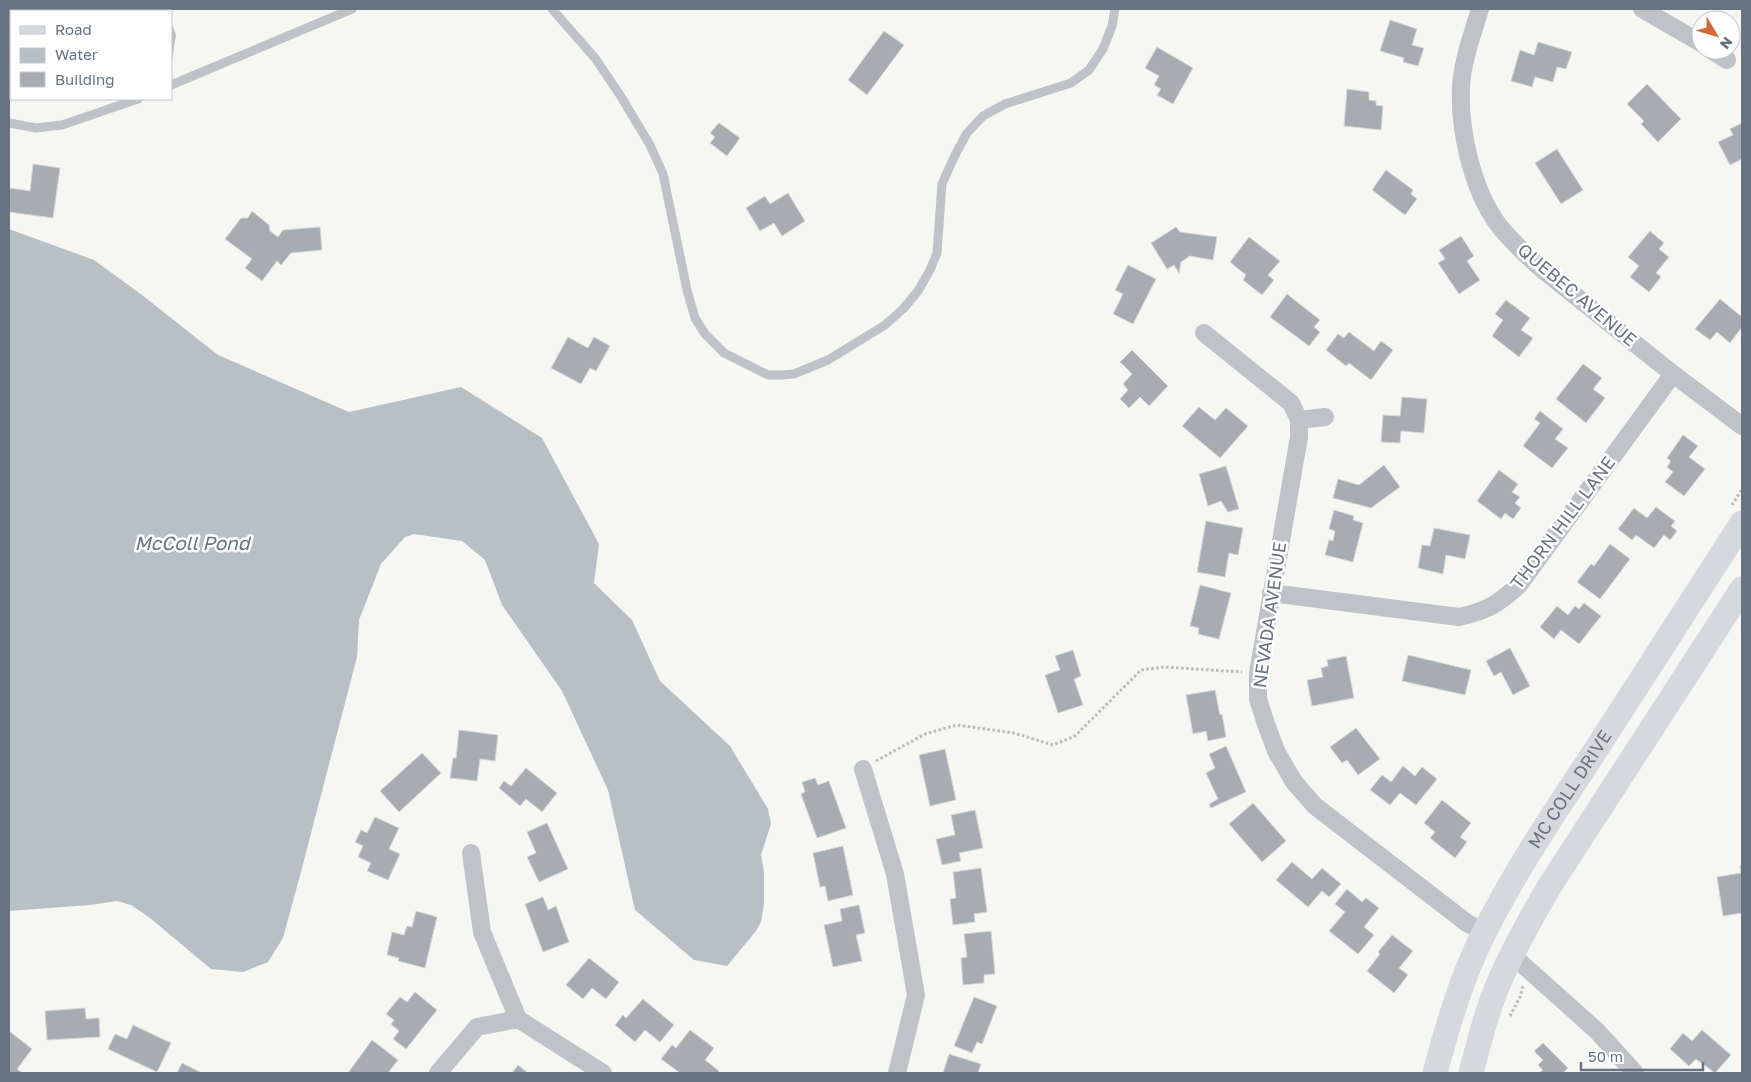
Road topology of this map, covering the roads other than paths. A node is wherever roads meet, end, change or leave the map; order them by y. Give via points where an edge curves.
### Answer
1 (352, 9) edge
2 (552, 9) edge
3 (1115, 9) edge
4 (1480, 9) edge
5 (1642, 9) edge
6 (1691, 37) edge
7 (172, 85) edge
8 (135, 100) edge
9 (9, 123) edge
10 (1204, 333) dead end
11 (1673, 374) junction
12 (1325, 417) dead end
13 (1299, 420) junction
14 (1742, 426) edge
15 (1742, 523) edge
16 (1742, 589) edge
17 (1271, 593) junction
18 (863, 769) road end
19 (471, 853) dead end
20 (1484, 932) junction
21 (1519, 962) junction
22 (518, 1019) junction
23 (438, 1073) edge
24 (603, 1073) edge
25 (897, 1073) edge
26 (1435, 1073) edge
27 (1471, 1073) edge
28 (1635, 1073) edge

1 - 7 lane
2 - 3 lane via 595,58 650,145 663,174 695,318 705,334 724,353 768,375 782,375 794,374 828,360 885,325 903,309 918,291 937,253 942,184 967,133 983,116 1005,104 1071,83 1089,70 1103,49
4 - 11 street, QUEBEC AVENUE via 1461,86 1462,120 1480,191 1496,221 1524,253
5 - 6 street
8 - 9 lane via 62,125 36,128
10 - 13 street via 1291,403
11 - 14 street, QUEBEC AVENUE
11 - 17 street, THORN HILL LANE via 1519,586 1500,602 1479,613 1459,617
12 - 13 street
13 - 17 street, NEVADA AVENUE via 1299,436
15 - 20 main road, MC COLL DRIVE via 1550,820
16 - 21 main road, MC COLL DRIVE via 1549,887
17 - 20 street, NEVADA AVENUE via 1258,673 1258,698 1276,751 1294,782 1315,806
18 - 25 street via 895,874 916,995
19 - 22 street via 482,932
20 - 26 main road, MC COLL DRIVE via 1456,1001
21 - 27 main road, MC COLL DRIVE via 1499,982
21 - 28 street via 1597,1031
22 - 23 street via 477,1027
22 - 24 street

